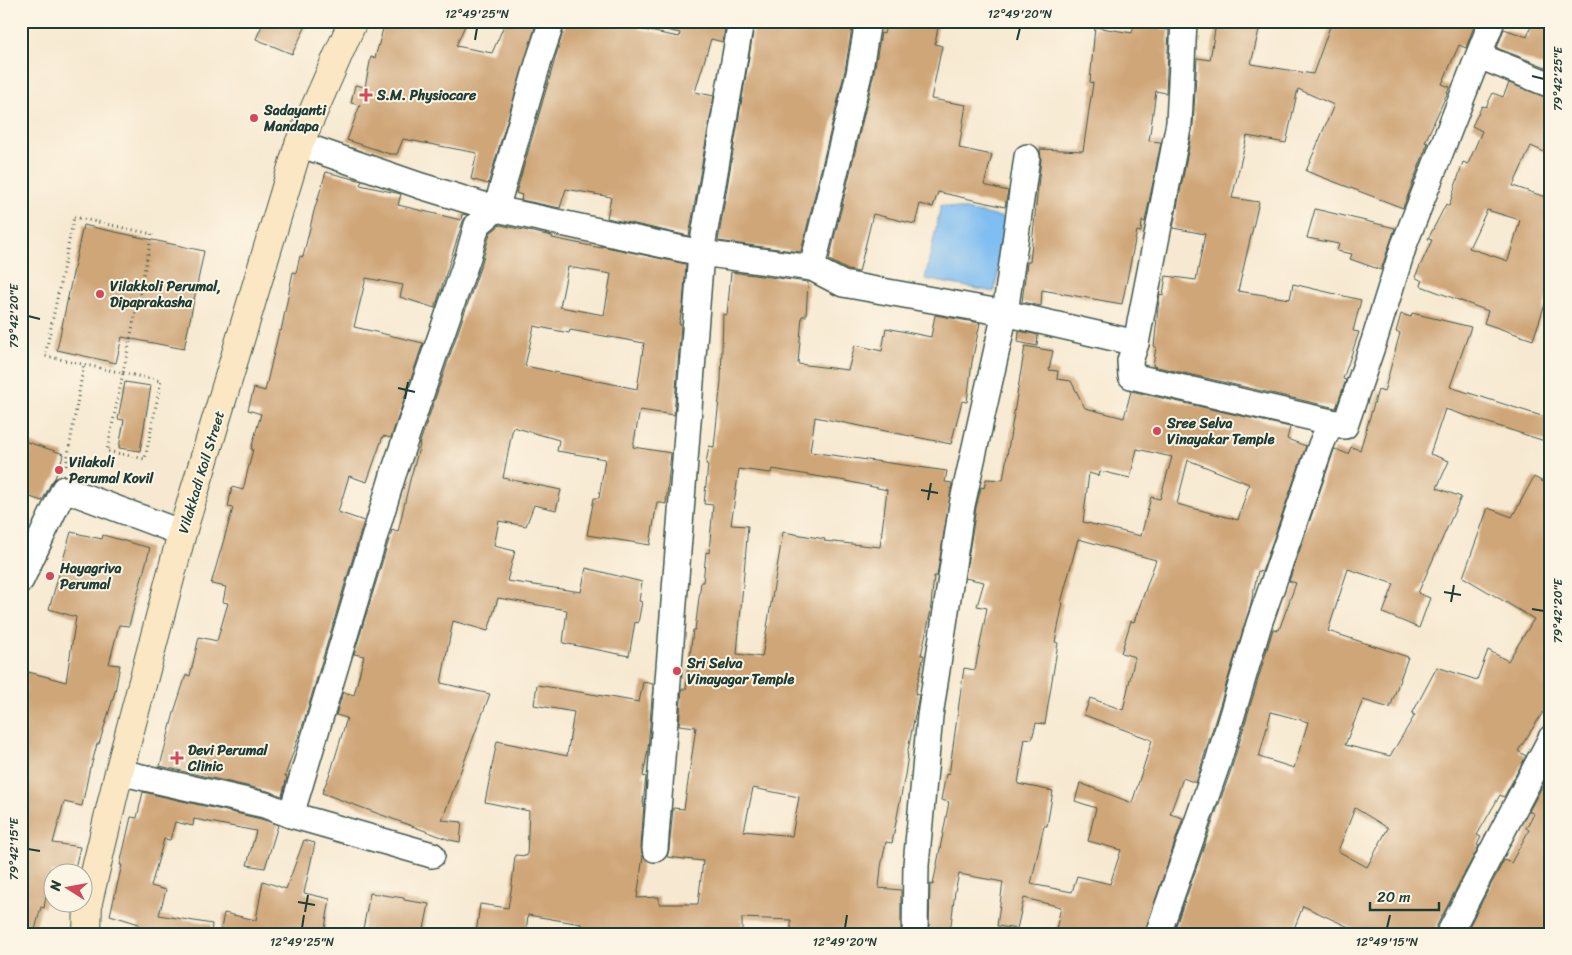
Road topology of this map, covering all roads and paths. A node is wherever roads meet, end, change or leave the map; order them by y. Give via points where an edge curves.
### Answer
1 (353, 21) edge
2 (552, 21) edge
3 (741, 21) edge
4 (868, 21) edge
5 (1184, 21) edge
6 (1492, 21) edge
7 (1479, 56) junction
8 (1551, 85) edge
9 (299, 144) junction
10 (1027, 157) dead end
11 (496, 209) junction
12 (701, 253) junction
13 (812, 268) junction
14 (1005, 313) junction
15 (1136, 343) junction
16 (84, 364) junction
17 (123, 373) junction
18 (1331, 422) junction
19 (64, 489) junction
20 (182, 533) junction
21 (21, 580) edge
22 (1551, 738) edge
23 (119, 772) junction
24 (291, 815) junction
25 (655, 849) dead end
26 (432, 855) dead end
27 (87, 934) edge
28 (915, 934) edge
29 (1158, 934) edge
30 (1449, 934) edge

1 - 9 street, Vilakkadi Koil Street
2 - 11 street
3 - 12 street
4 - 13 street via 859,74
5 - 15 street via 1179,123
6 - 7 street
7 - 8 street
7 - 18 street via 1404,245 1345,426
9 - 11 street
9 - 20 street, Vilakkadi Koil Street
10 - 14 street
11 - 12 street
11 - 24 street via 477,225 393,475
12 - 13 street
12 - 25 street
13 - 14 street via 843,284
14 - 15 street
14 - 28 street via 962,506 935,687 916,865
15 - 18 street via 1130,361 1131,376
16 - 17 path
16 - 17 path via 45,356 74,217 152,234
16 - 19 path via 66,456
17 - 17 path via 161,380 145,459 107,451
18 - 29 street via 1259,624 1218,762
19 - 20 street
19 - 21 street
20 - 23 street, Vilakkadi Koil Street
22 - 30 street
23 - 24 street via 265,805
23 - 27 street, Vilakkadi Koil Street via 88,902
24 - 26 street

